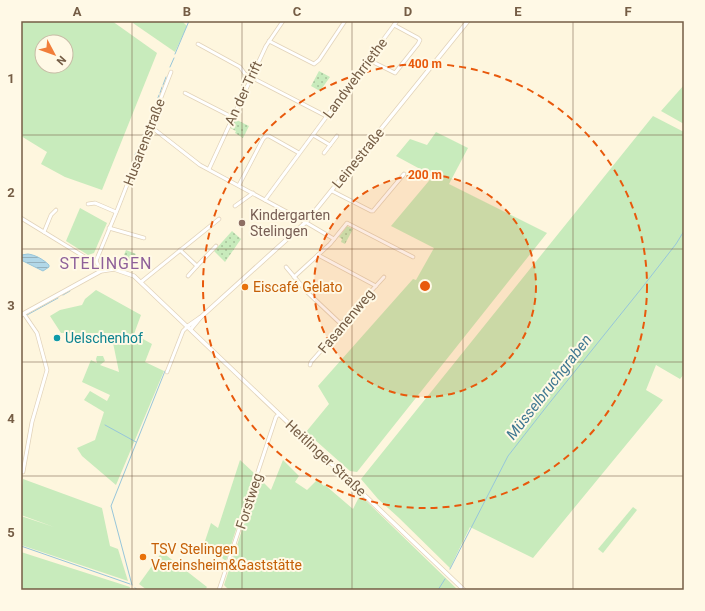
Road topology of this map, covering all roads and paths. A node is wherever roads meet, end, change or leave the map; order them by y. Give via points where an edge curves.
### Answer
1 (283, 21) edge
2 (345, 21) edge
3 (397, 21) edge
4 (468, 21) edge
5 (394, 25) junction
6 (269, 41) junction
7 (198, 44) dead end
8 (369, 60) junction
9 (171, 72) dead end
10 (251, 77) junction
11 (185, 94) dead end
12 (326, 116) junction
13 (232, 117) junction
14 (150, 126) junction
15 (313, 135) junction
16 (336, 136) dead end
17 (330, 145) junction
18 (299, 153) junction
19 (324, 153) dead end
20 (208, 169) junction
21 (404, 174) dead end
22 (239, 185) junction
23 (332, 191) junction
24 (253, 193) junction
25 (265, 200) junction
26 (88, 204) dead end
27 (235, 206) dead end
28 (56, 210) dead end
29 (116, 212) junction
30 (21, 218) edge
31 (219, 218) dead end
32 (306, 222) junction
33 (110, 228) junction
34 (44, 232) junction
35 (144, 238) dead end
36 (334, 239) junction
37 (216, 246) dead end
38 (180, 250) junction
39 (318, 255) junction
40 (413, 257) dead end
41 (96, 261) junction
42 (197, 266) junction
43 (286, 267) dead end
44 (100, 271) junction
45 (188, 276) dead end
46 (294, 277) junction
47 (384, 277) dead end
48 (141, 282) junction
49 (376, 286) junction
50 (22, 314) edge
51 (341, 324) junction
52 (189, 328) junction
53 (310, 365) dead end
54 (167, 372) dead end
55 (279, 414) junction
56 (23, 472) dead end
57 (220, 590) edge
58 (464, 590) edge

1 - 6 street, An der Trift
2 - 6 street via 314,64
3 - 5 street, Landwehrriethe
4 - 23 street, Leinestraße
5 - 8 street, Landwehrriethe
5 - 8 street via 418,38 420,42 394,73
6 - 10 street, An der Trift
7 - 10 street via 240,67
8 - 12 street, Landwehrriethe
9 - 14 street, Husarenstraße
10 - 12 street
10 - 13 street, An der Trift
11 - 13 street
12 - 15 street, Landwehrriethe
13 - 20 street, An der Trift
14 - 20 street
14 - 29 street, Husarenstraße
15 - 17 street
15 - 18 street, Landwehrriethe
16 - 17 street, Landwehrriethe
17 - 19 street, Landwehrriethe
18 - 22 street via 266,136
18 - 25 street, Landwehrriethe
20 - 22 street
21 - 23 street via 373,211
22 - 24 street
23 - 32 street, Leinestraße
24 - 25 street
24 - 27 street
25 - 32 street
26 - 29 street via 95,203
28 - 34 street
29 - 33 street, Husarenstraße
30 - 34 street
31 - 38 street
32 - 36 street
32 - 52 street, Leinestraße
33 - 35 street
33 - 41 street, Husarenstraße
34 - 41 street via 88,259
36 - 39 street
36 - 40 street via 347,223
37 - 42 street
38 - 42 street
38 - 48 street
39 - 46 street
39 - 49 street
41 - 44 street
42 - 45 street
43 - 46 street
44 - 48 street, Heitlinger Straße via 121,271
44 - 50 street
46 - 51 street
47 - 49 street, Fasanenweg
48 - 52 street, Heitlinger Straße
49 - 51 street, Fasanenweg
50 - 56 street via 37,333 47,370 32,422
51 - 53 street, Fasanenweg via 341,328
52 - 54 street via 183,331
52 - 55 street, Heitlinger Straße
55 - 57 street, Forstweg
55 - 58 street, Heitlinger Straße

